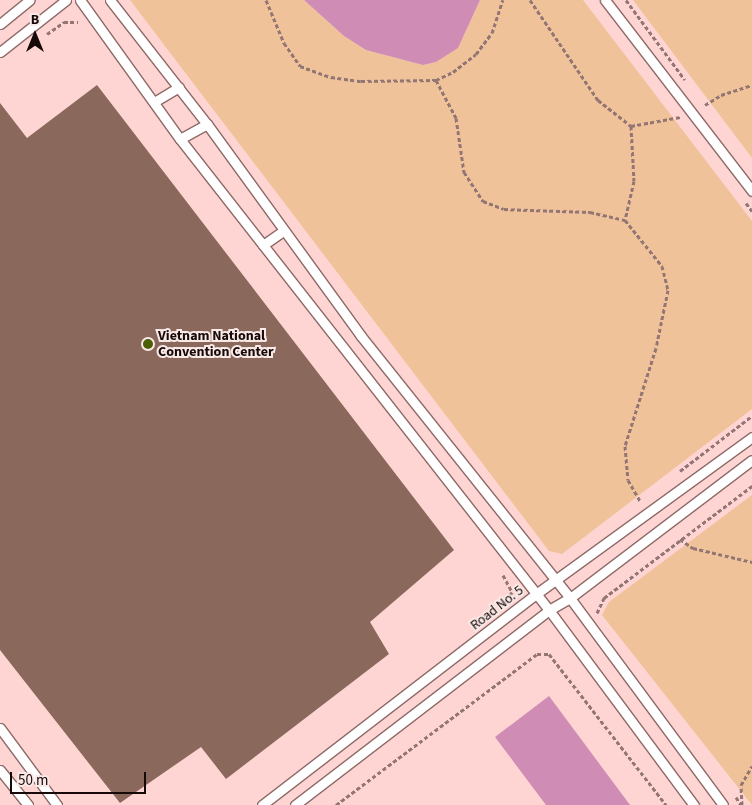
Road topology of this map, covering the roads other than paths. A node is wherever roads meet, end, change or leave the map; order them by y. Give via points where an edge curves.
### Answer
1 (30, 0) edge
2 (66, 0) edge
3 (80, 0) edge
4 (110, 0) edge
5 (604, 0) edge
6 (0, 24) edge
7 (0, 52) edge
8 (179, 87) junction
9 (154, 102) junction
10 (207, 124) junction
11 (180, 139) junction
12 (752, 191) edge
13 (283, 231) junction
14 (263, 244) junction
15 (752, 437) edge
16 (752, 460) edge
17 (557, 582) junction
18 (536, 594) junction
19 (570, 598) junction
20 (549, 610) junction
21 (0, 728) edge
22 (0, 770) edge
23 (28, 805) edge
24 (57, 805) edge
25 (262, 805) edge
26 (295, 805) edge
27 (694, 805) edge
28 (723, 805) edge

1 - 6 lane
2 - 7 lane
3 - 9 lane
4 - 8 lane
5 - 12 lane
8 - 9 lane
8 - 10 lane
9 - 11 lane
10 - 11 lane
10 - 13 lane
11 - 14 lane
13 - 14 lane
13 - 17 lane
14 - 18 lane
15 - 17 lane, Road No. 5
16 - 19 lane
17 - 18 lane, Road No. 5
17 - 19 lane
18 - 20 lane
18 - 25 lane, Road No. 5
19 - 20 lane
19 - 28 lane
20 - 26 lane
20 - 27 lane
21 - 24 lane
22 - 23 lane

